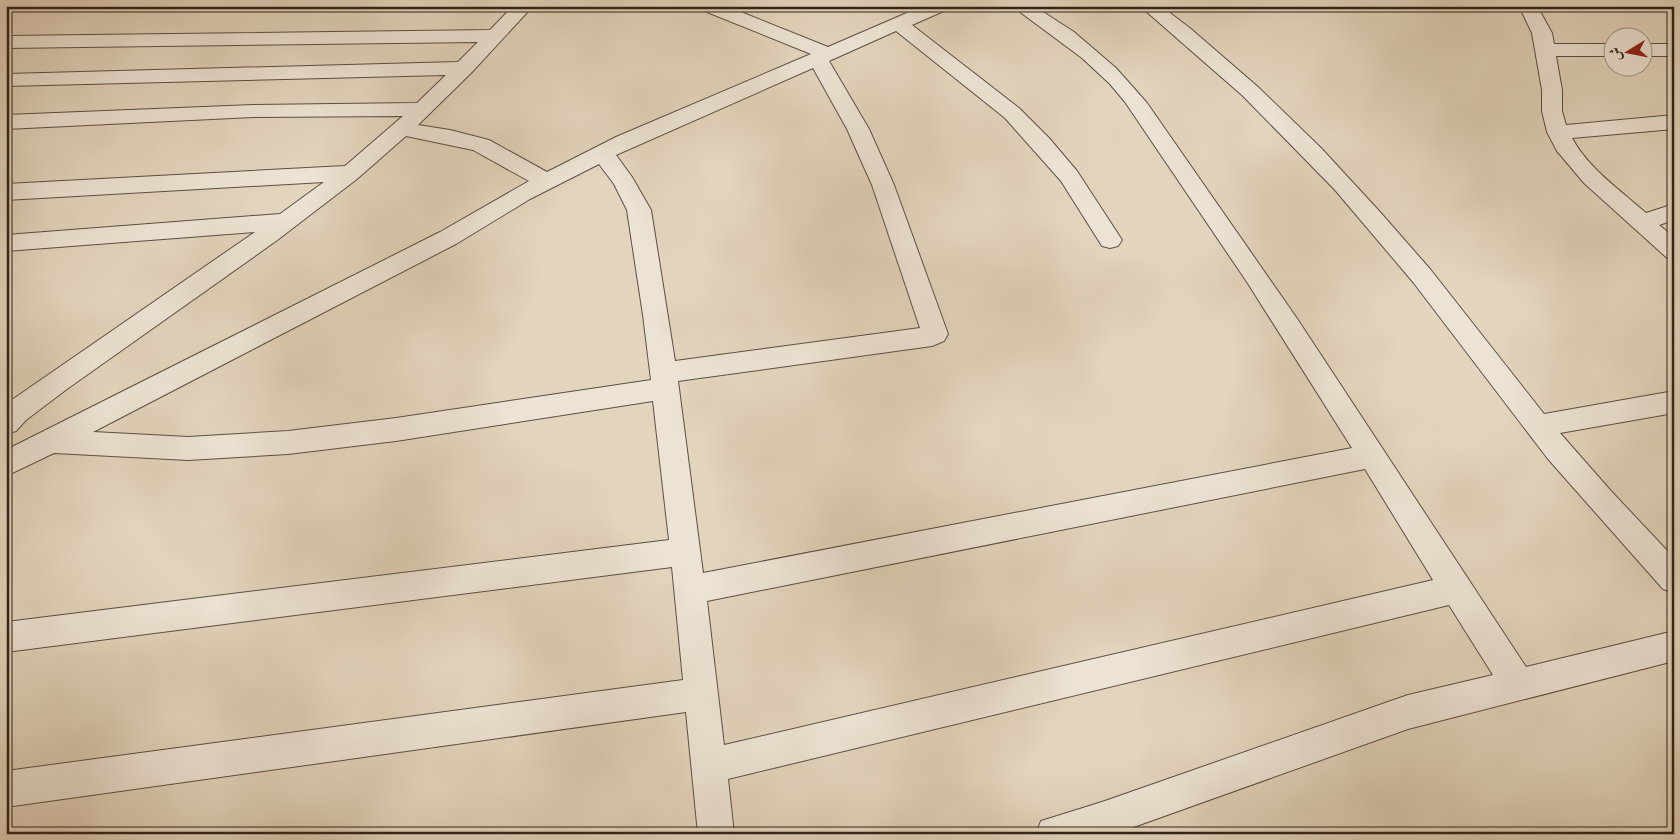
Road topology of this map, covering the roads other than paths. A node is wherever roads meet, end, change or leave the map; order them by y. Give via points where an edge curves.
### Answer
1 (524, 6) edge
2 (710, 6) edge
3 (937, 6) edge
4 (1020, 6) edge
5 (1149, 6) edge
6 (1528, 6) edge
7 (899, 24) junction
8 (496, 36) junction
9 (6, 42) edge
10 (1545, 50) junction
11 (1602, 50) edge
12 (1652, 50) edge
13 (1674, 50) edge
14 (823, 56) junction
15 (465, 68) junction
16 (6, 80) edge
17 (423, 109) junction
18 (6, 122) edge
19 (1674, 122) edge
20 (402, 129) junction
21 (1558, 132) junction
22 (603, 153) junction
23 (350, 173) junction
24 (548, 182) junction
25 (6, 192) edge
26 (1674, 212) edge
27 (285, 222) junction
28 (1643, 222) junction
29 (1110, 240) dead end
30 (6, 243) edge
31 (1674, 251) edge
32 (663, 381) junction
33 (1674, 402) edge
34 (10, 416) edge
35 (1538, 426) junction
36 (52, 440) junction
37 (1373, 456) junction
38 (6, 464) edge
39 (685, 552) junction
40 (1674, 579) edge
41 (1455, 589) junction
42 (690, 590) junction
43 (6, 637) edge
44 (1674, 646) edge
45 (1519, 685) junction
46 (701, 694) junction
47 (708, 766) junction
48 (6, 789) edge
49 (716, 834) edge
50 (1054, 834) edge

1 - 8 street
2 - 14 street
3 - 7 street
4 - 37 street via 1080,46 1111,73 1139,108 1208,205
5 - 35 street via 1243,82 1310,149 1401,251
6 - 10 street via 1542,33
7 - 14 street
7 - 29 street via 1012,113 1068,176
8 - 9 street
8 - 15 street
10 - 11 street
10 - 21 street via 1552,111
12 - 13 street
14 - 22 street
14 - 32 street via 879,177 935,334
15 - 16 street
15 - 17 street
17 - 18 street via 243,112
17 - 20 street
19 - 21 street
20 - 23 street
20 - 24 street via 481,145
21 - 28 street via 1568,151 1592,178
22 - 24 street
22 - 32 street via 640,210
23 - 25 street
23 - 27 street
24 - 36 street via 448,238
26 - 28 street
27 - 30 street
27 - 34 street
28 - 31 street
32 - 36 street via 354,435 233,447 154,448
32 - 39 street
33 - 35 street
35 - 40 street
36 - 38 street
37 - 41 street
37 - 42 street
39 - 42 street
39 - 43 street
41 - 45 street
41 - 47 street
42 - 46 street
44 - 45 street
45 - 50 street via 1408,712
46 - 47 street
46 - 48 street
47 - 49 street

